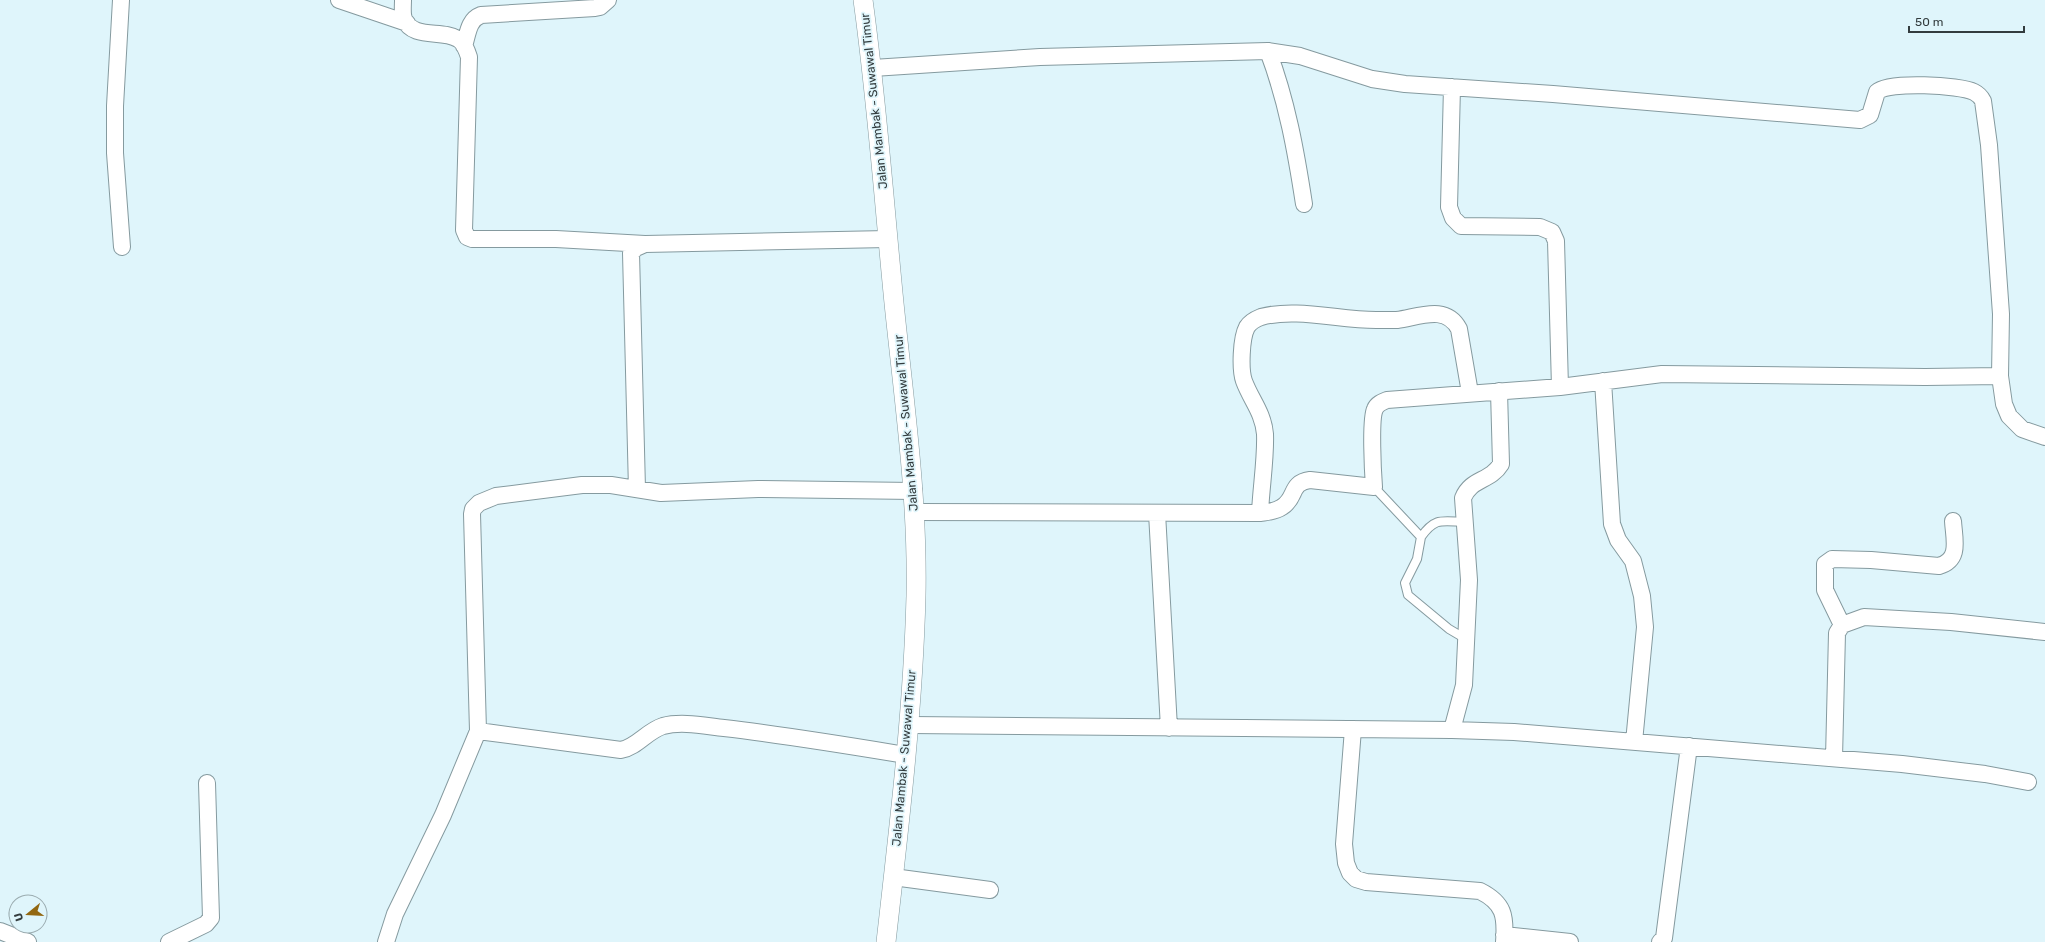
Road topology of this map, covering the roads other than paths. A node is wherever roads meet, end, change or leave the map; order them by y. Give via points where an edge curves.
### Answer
1 (121, 0) edge
2 (339, 0) edge
3 (403, 0) edge
4 (608, 0) edge
5 (863, 0) edge
6 (407, 23) junction
7 (464, 46) junction
8 (1268, 51) junction
9 (873, 68) junction
10 (1452, 87) junction
11 (1304, 204) dead end
12 (888, 239) junction
13 (645, 244) junction
14 (122, 248) dead end
15 (2000, 376) junction
16 (1603, 381) junction
17 (1560, 387) junction
18 (1498, 391) junction
19 (1470, 393) junction
20 (2045, 437) edge
21 (1374, 487) junction
22 (637, 489) junction
23 (914, 491) junction
24 (914, 512) junction
25 (1260, 512) junction
26 (1157, 513) junction
27 (1953, 521) dead end
28 (1464, 522) junction
29 (1421, 537) junction
30 (1842, 624) junction
31 (2045, 632) edge
32 (1466, 639) junction
33 (910, 725) junction
34 (1170, 728) junction
35 (1354, 729) junction
36 (1452, 730) junction
37 (478, 731) junction
38 (1634, 742) junction
39 (1689, 746) junction
40 (906, 755) junction
41 (1834, 758) junction
42 (2028, 782) dead end
43 (207, 783) dead end
44 (893, 877) junction
45 (990, 890) dead end
46 (0, 931) edge
47 (1504, 938) edge
48 (28, 942) edge
49 (169, 942) edge
50 (386, 942) edge
51 (886, 942) edge
52 (1570, 942) edge
53 (1660, 942) edge

1 - 14 street via 115,153
2 - 6 street
3 - 6 street via 403,17
4 - 7 street via 595,8 482,15 470,24
5 - 9 street, Jalan Mambak - Suwawal Timur
6 - 7 street via 415,30 457,38
7 - 13 street via 469,58 464,230 467,237 484,240 556,239
8 - 9 street via 1040,57
8 - 10 street via 1300,56 1372,79
8 - 11 street via 1284,97 1296,150
9 - 12 street, Jalan Mambak - Suwawal Timur
10 - 15 street via 1860,120 1870,115 1876,94 1884,87 1954,87 1975,92 1983,100 1989,145 2001,314
10 - 17 street via 1449,206 1453,218 1461,226 1540,227 1552,232 1556,241
12 - 13 street
12 - 23 street, Jalan Mambak - Suwawal Timur
13 - 22 street via 631,253
15 - 16 street via 1662,374
15 - 20 street via 2004,404 2009,416 2022,429
16 - 17 street
16 - 38 street via 1612,524 1618,540 1633,561 1642,596 1645,627
17 - 18 street
18 - 19 street
18 - 28 street via 1501,464 1490,476 1466,489 1463,498
19 - 21 street via 1387,400 1377,406 1374,412
19 - 25 street via 1460,329 1456,322 1445,315 1436,313 1395,320 1368,320 1287,314 1254,320 1244,334 1241,363 1244,381 1257,405 1265,435
21 - 25 street via 1302,481 1296,485 1290,498 1280,508
21 - 29 lane
22 - 23 street via 661,493 758,489
22 - 37 street via 611,485 582,485 523,491 484,500 473,509
23 - 24 street, Jalan Mambak - Suwawal Timur
24 - 26 street
24 - 33 street, Jalan Mambak - Suwawal Timur via 916,595
25 - 26 street
26 - 34 street
27 - 30 street via 1954,555 1950,562 1944,565 1832,559 1827,562 1825,590
28 - 29 lane via 1438,521
28 - 32 street via 1469,580
29 - 32 lane via 1417,559 1405,583 1408,595 1449,629
30 - 31 street via 1864,617 1951,622
30 - 41 street via 1837,633
32 - 36 street via 1464,685
33 - 34 street
33 - 40 street, Jalan Mambak - Suwawal Timur
34 - 35 street
35 - 36 street
35 - 47 street via 1344,844 1350,873 1356,879 1366,882 1480,891 1499,904 1503,915
36 - 38 street via 1514,732
37 - 40 street via 621,750 663,726 685,724 788,735
37 - 50 street via 443,815 394,914
38 - 39 street
39 - 41 street
39 - 53 street via 1664,938
40 - 44 street, Jalan Mambak - Suwawal Timur
41 - 42 street via 1951,770
43 - 49 street via 211,918 206,924
44 - 45 street
44 - 51 street, Jalan Mambak - Suwawal Timur
46 - 48 street
47 - 52 street

